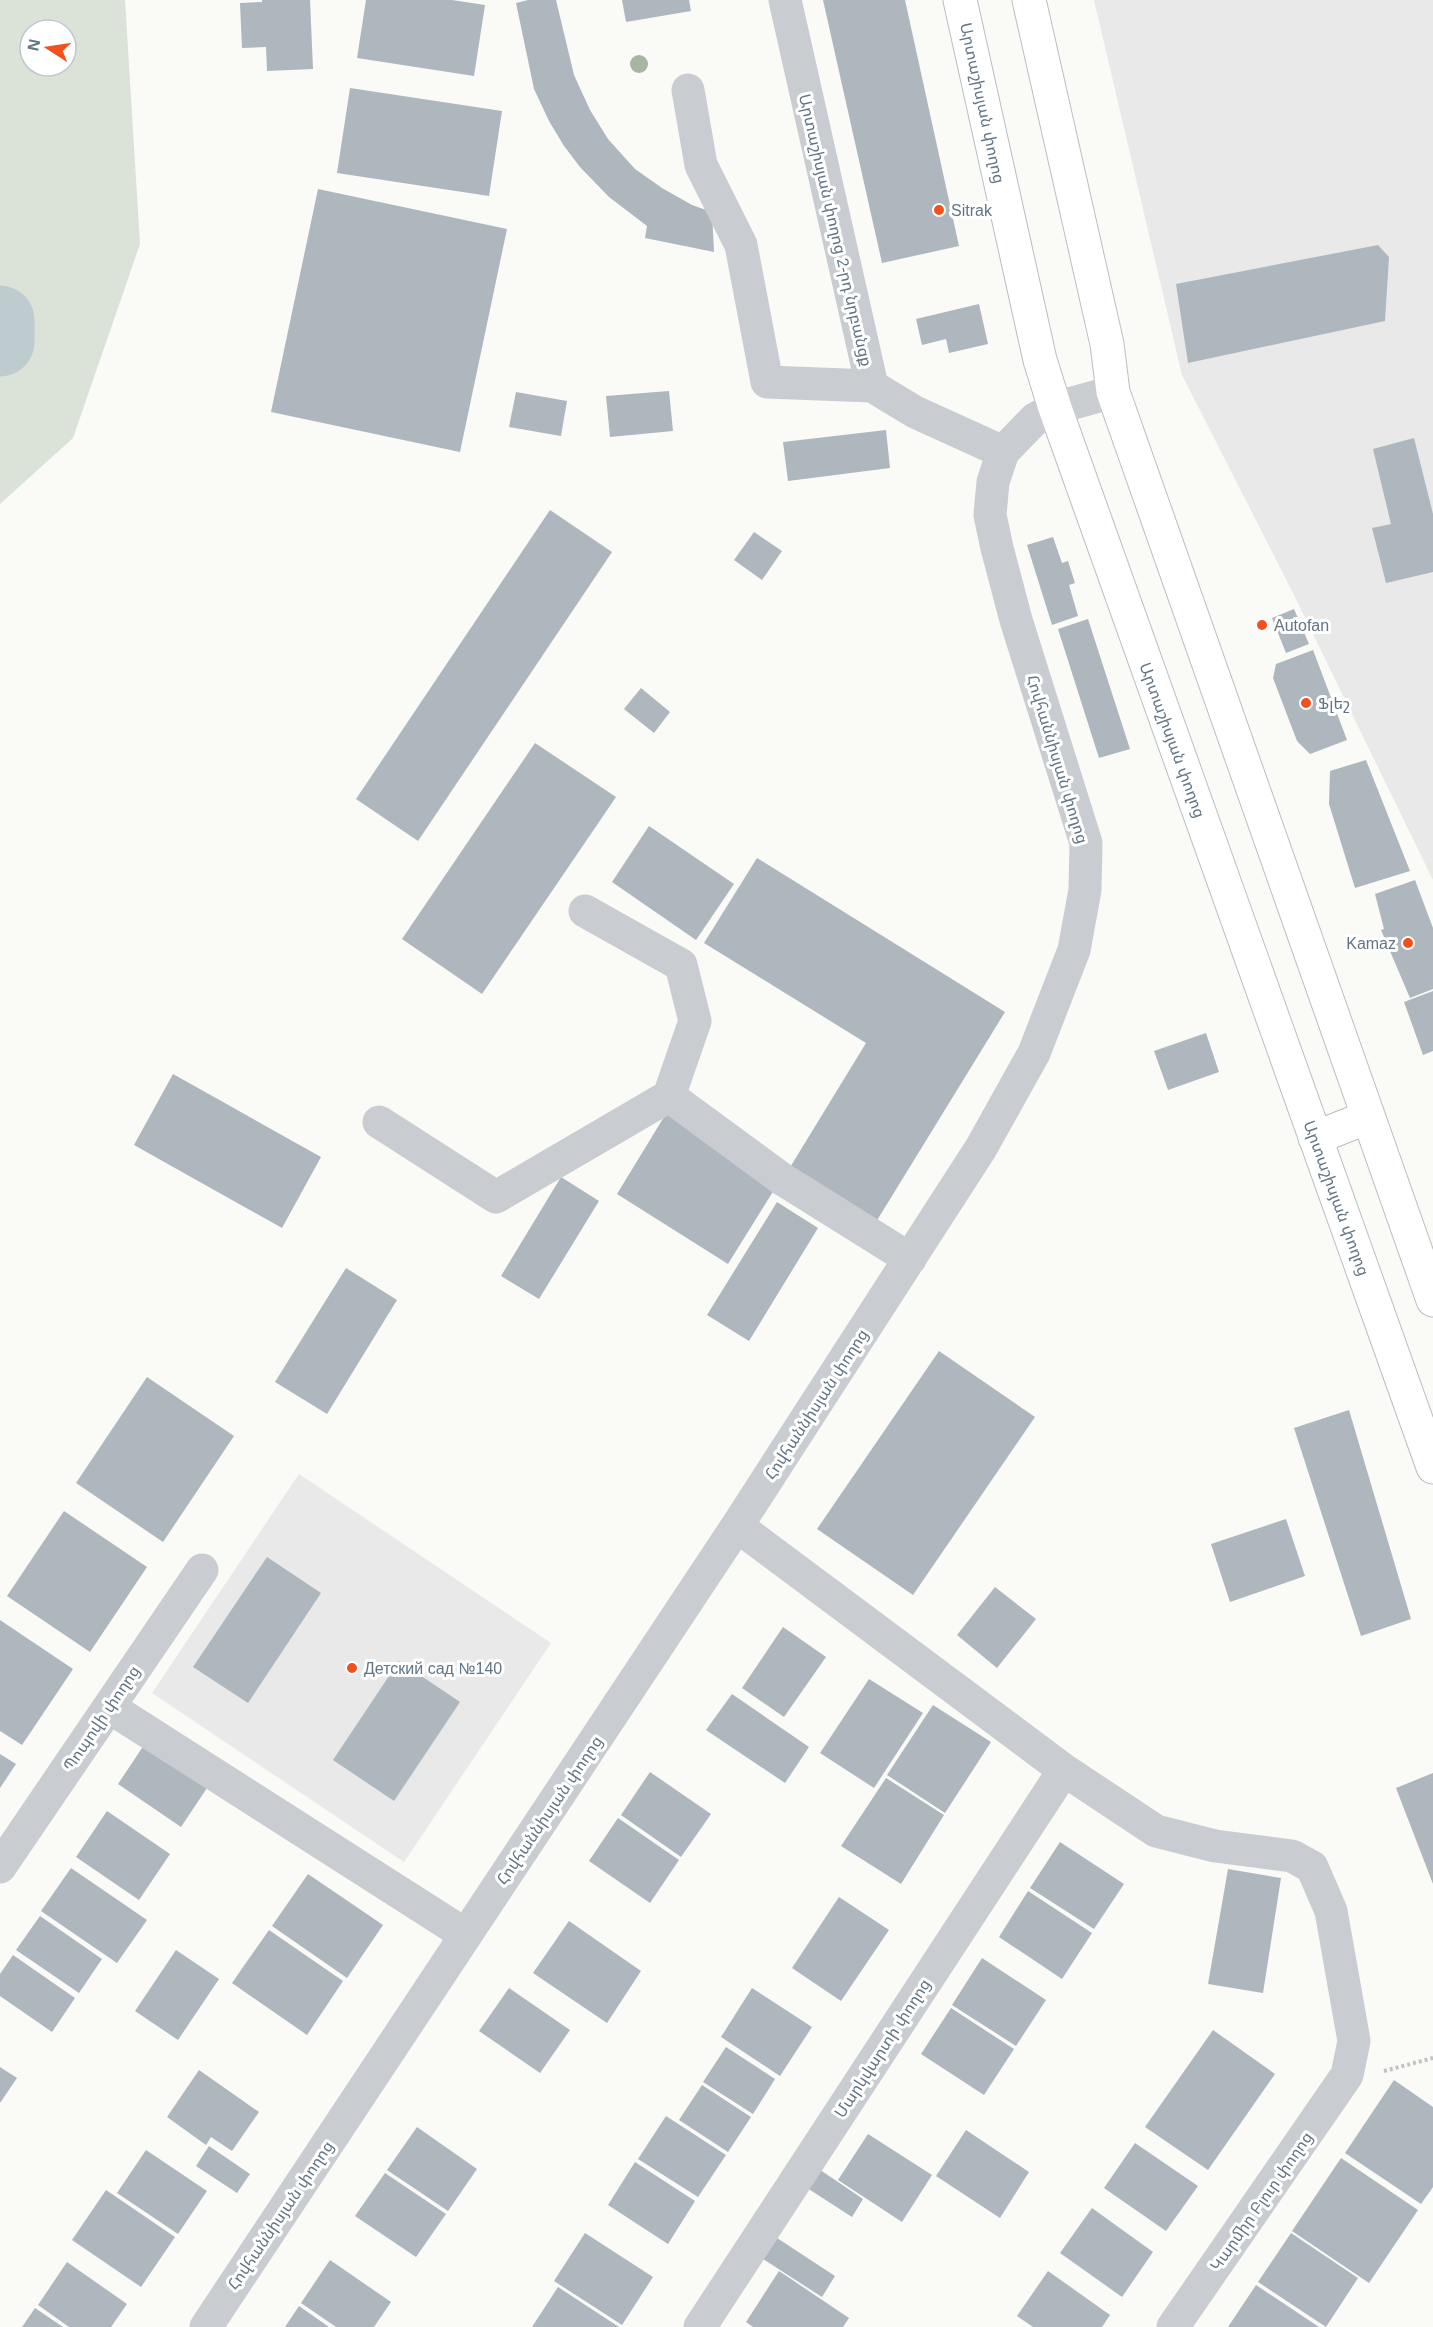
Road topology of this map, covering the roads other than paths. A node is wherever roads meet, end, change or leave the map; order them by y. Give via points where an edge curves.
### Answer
1 (785, 0) edge
2 (960, 0) edge
3 (1029, 0) edge
4 (688, 90) dead end
5 (872, 386) junction
6 (1113, 392) junction
7 (1054, 408) junction
8 (1003, 452) junction
9 (585, 912) dead end
10 (669, 1096) junction
11 (1368, 1117) junction
12 (379, 1122) dead end
13 (1315, 1138) junction
14 (910, 1259) junction
15 (1433, 1300) edge
16 (1433, 1467) edge
17 (737, 1526) junction
18 (202, 1570) dead end
19 (109, 1707) junction
20 (1064, 1770) junction
21 (0, 1867) edge
22 (466, 1935) junction
23 (206, 2327) edge
24 (700, 2327) edge
25 (1173, 2327) edge

1 - 5 street, Արտաշիսյան փողոց 2-րդ նրբանցք
2 - 7 main road, Արտաշիսյան փողոց
3 - 6 main road via 1107,344
4 - 5 street via 701,165 741,244 767,382
5 - 8 street, Արտաշիսյան փողոց 2-րդ նրբանցք via 915,412
6 - 7 street, Հովհաննիսյան փողոց
6 - 11 main road
7 - 8 street, Հովհաննիսյան փողոց via 1035,418
7 - 13 main road, Արտաշիսյան փողոց
8 - 14 street, Հովհաննիսյան փողոց via 993,482 990,515 1016,620 1086,843 1085,890 1074,950 1035,1053 981,1148
9 - 10 street via 681,965 695,1021
10 - 12 street via 496,1197
10 - 14 street via 782,1179
11 - 13 main road
11 - 15 main road
13 - 16 main road, Արտաշիսյան փողոց
14 - 17 street, Հովհաննիսյան փողոց
17 - 20 street
17 - 22 street, Հովհաննիսյան փողոց
18 - 19 street, Պոպովի փողոց
19 - 21 street, Պոպովի փողոց
19 - 22 street
20 - 24 street, Մարկվարտի փողոց
20 - 25 street, Կարմիր Բլուր փողոց via 1156,1831 1215,1846 1292,1856 1312,1867 1331,1911 1354,2041 1347,2075
22 - 23 street, Հովհաննիսյան փողոց

